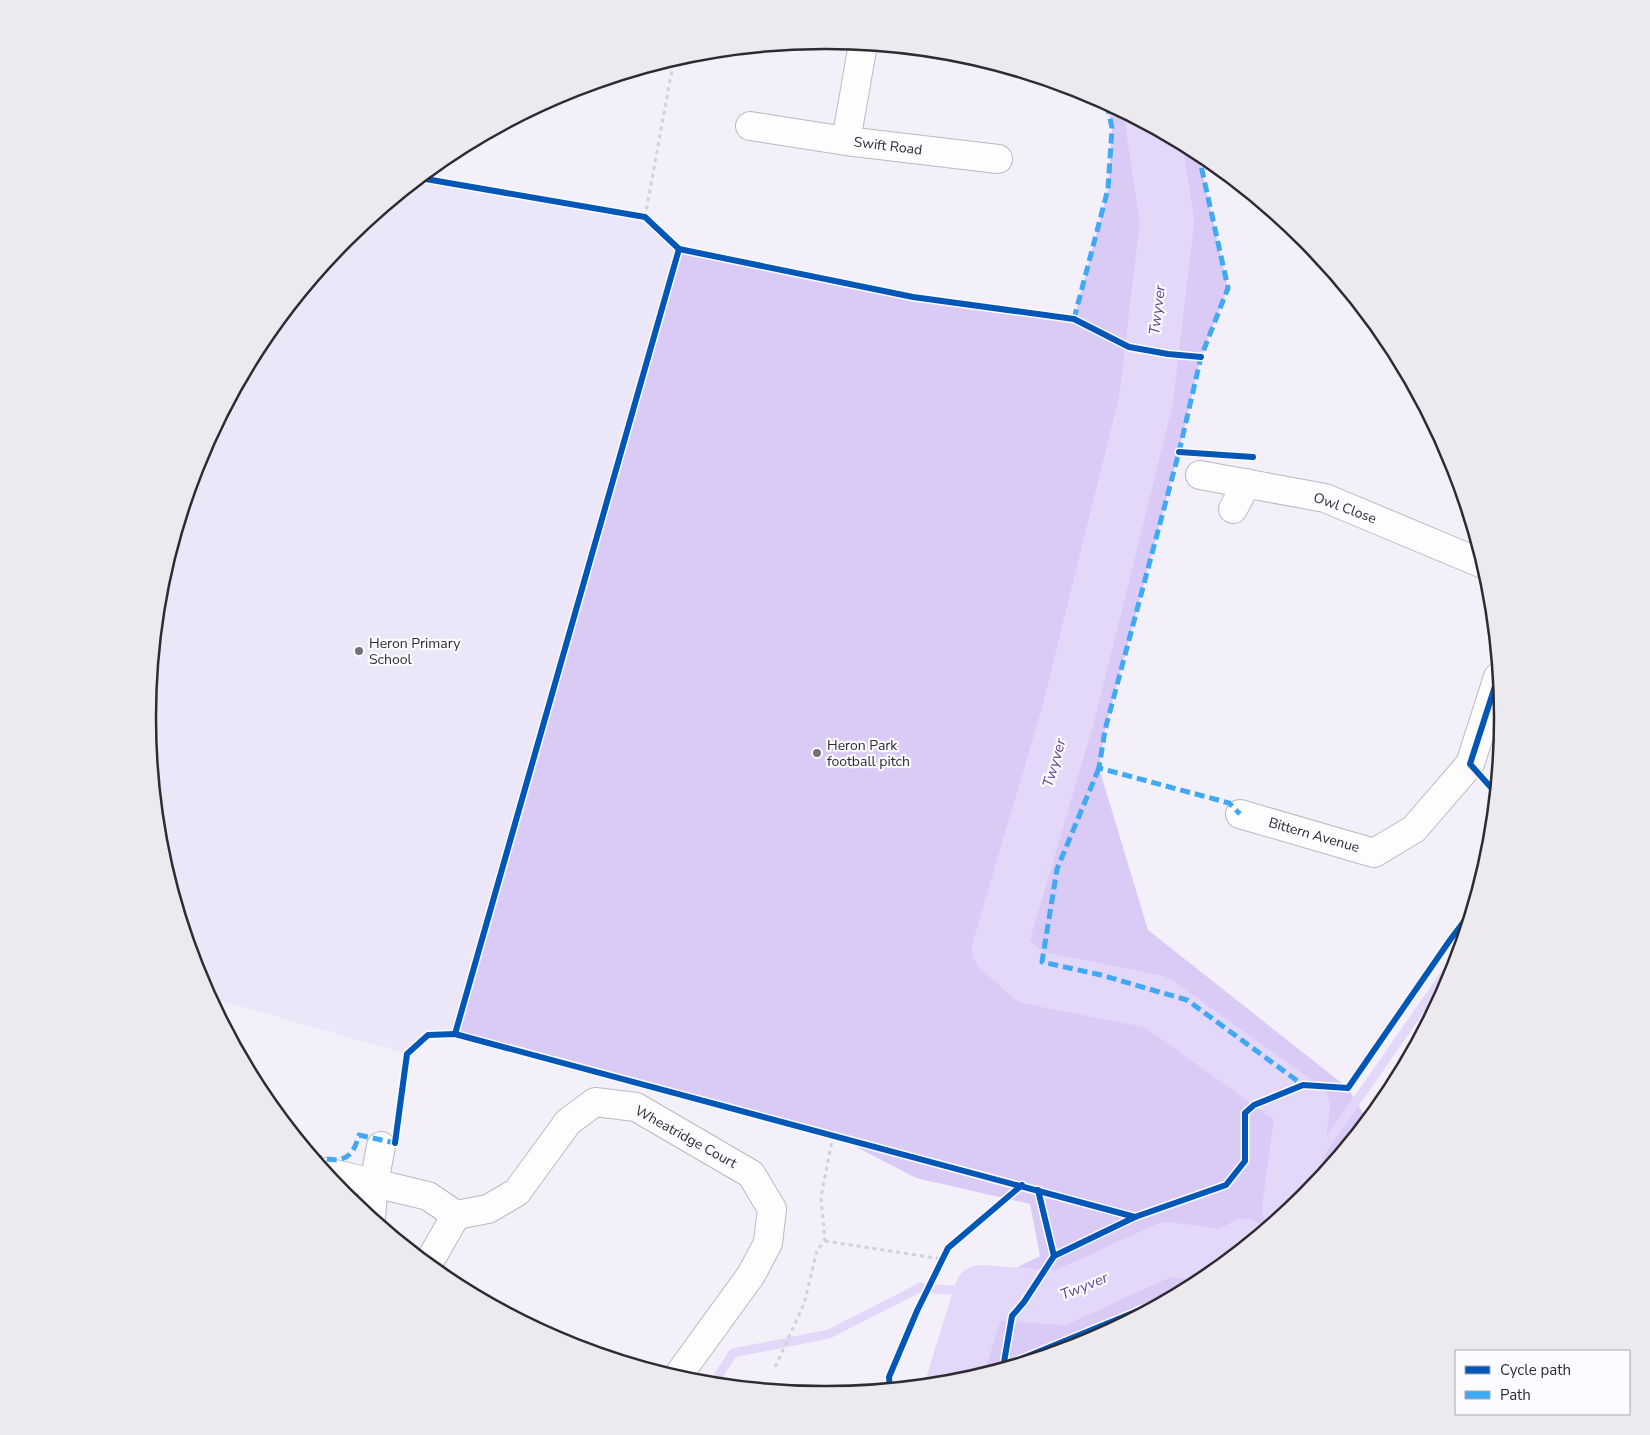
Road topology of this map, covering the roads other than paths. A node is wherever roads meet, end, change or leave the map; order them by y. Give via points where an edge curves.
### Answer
1 (862, 50) edge
2 (750, 126) dead end
3 (846, 141) junction
4 (998, 159) dead end
5 (1200, 475) dead end
6 (1248, 483) junction
7 (1233, 509) dead end
8 (1475, 561) edge
9 (1493, 693) edge
10 (1240, 814) dead end
11 (381, 1146) dead end
12 (338, 1175) edge
13 (374, 1183) junction
14 (372, 1209) edge
15 (456, 1215) junction
16 (431, 1258) edge
17 (683, 1370) edge

1 - 3 street, Swift Road
2 - 3 street
3 - 4 street, Swift Road
5 - 6 street, Owl Close
6 - 7 street
6 - 8 street, Owl Close via 1325,498
9 - 10 street, Bittern Avenue via 1470,764 1414,829 1374,853
11 - 13 street
12 - 13 street
13 - 14 street
13 - 15 street via 428,1196
15 - 16 street
15 - 17 street, Wheatridge Court via 488,1209 517,1192 568,1122 595,1102 636,1107 751,1174 772,1210 768,1243 751,1275

